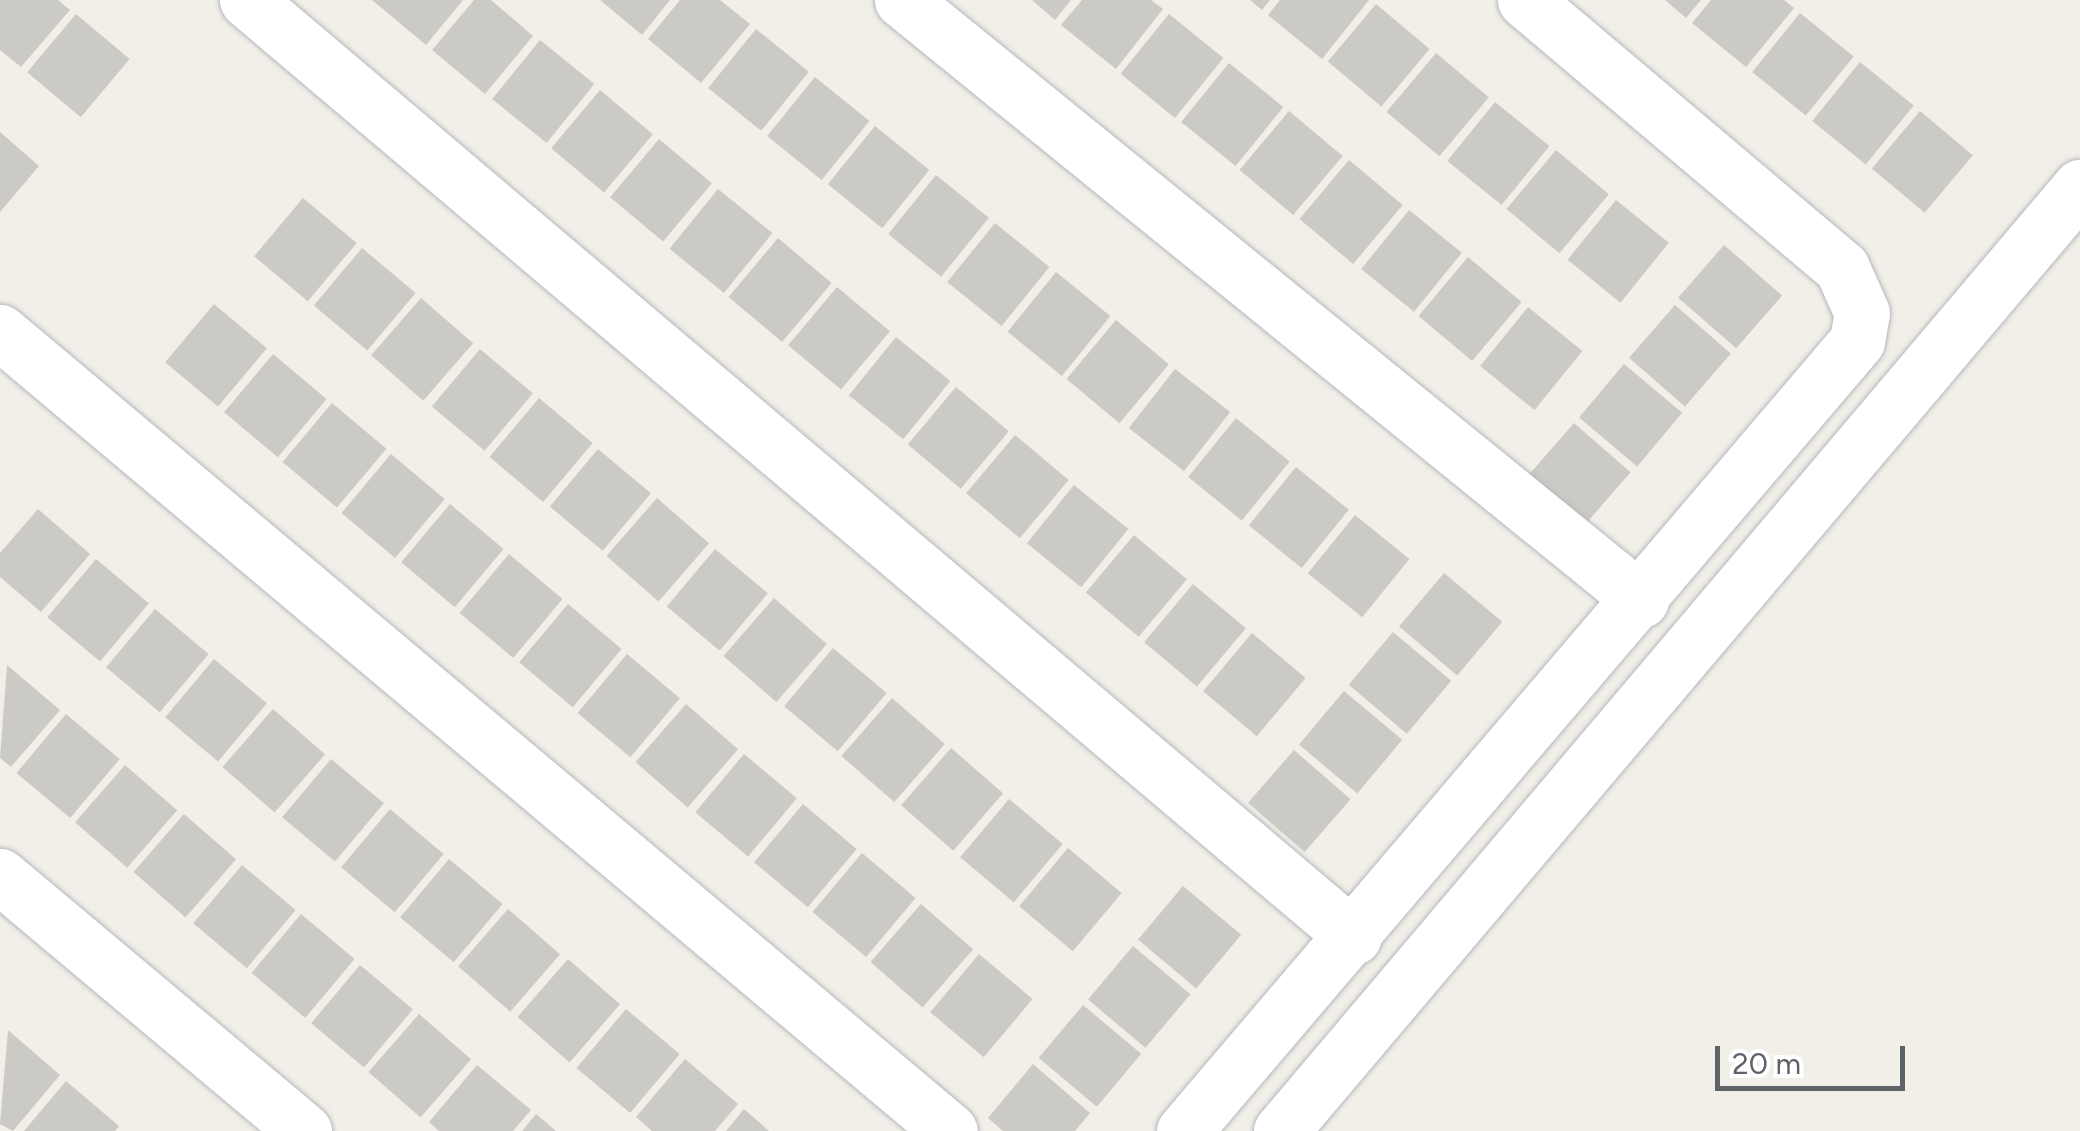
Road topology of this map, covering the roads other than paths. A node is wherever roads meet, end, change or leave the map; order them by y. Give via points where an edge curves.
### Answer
1 (247, 0) edge
2 (902, 0) edge
3 (1525, 0) edge
4 (2080, 187) edge
5 (0, 332) edge
6 (1641, 600) junction
7 (0, 876) edge
8 (1354, 937) junction
9 (304, 1131) edge
10 (950, 1131) edge
11 (1184, 1131) edge
12 (1281, 1131) edge

1 - 8 street
2 - 6 street
3 - 6 street via 1842,268 1862,313 1840,368
4 - 12 street
5 - 10 street
6 - 8 street
7 - 9 street
8 - 11 street

